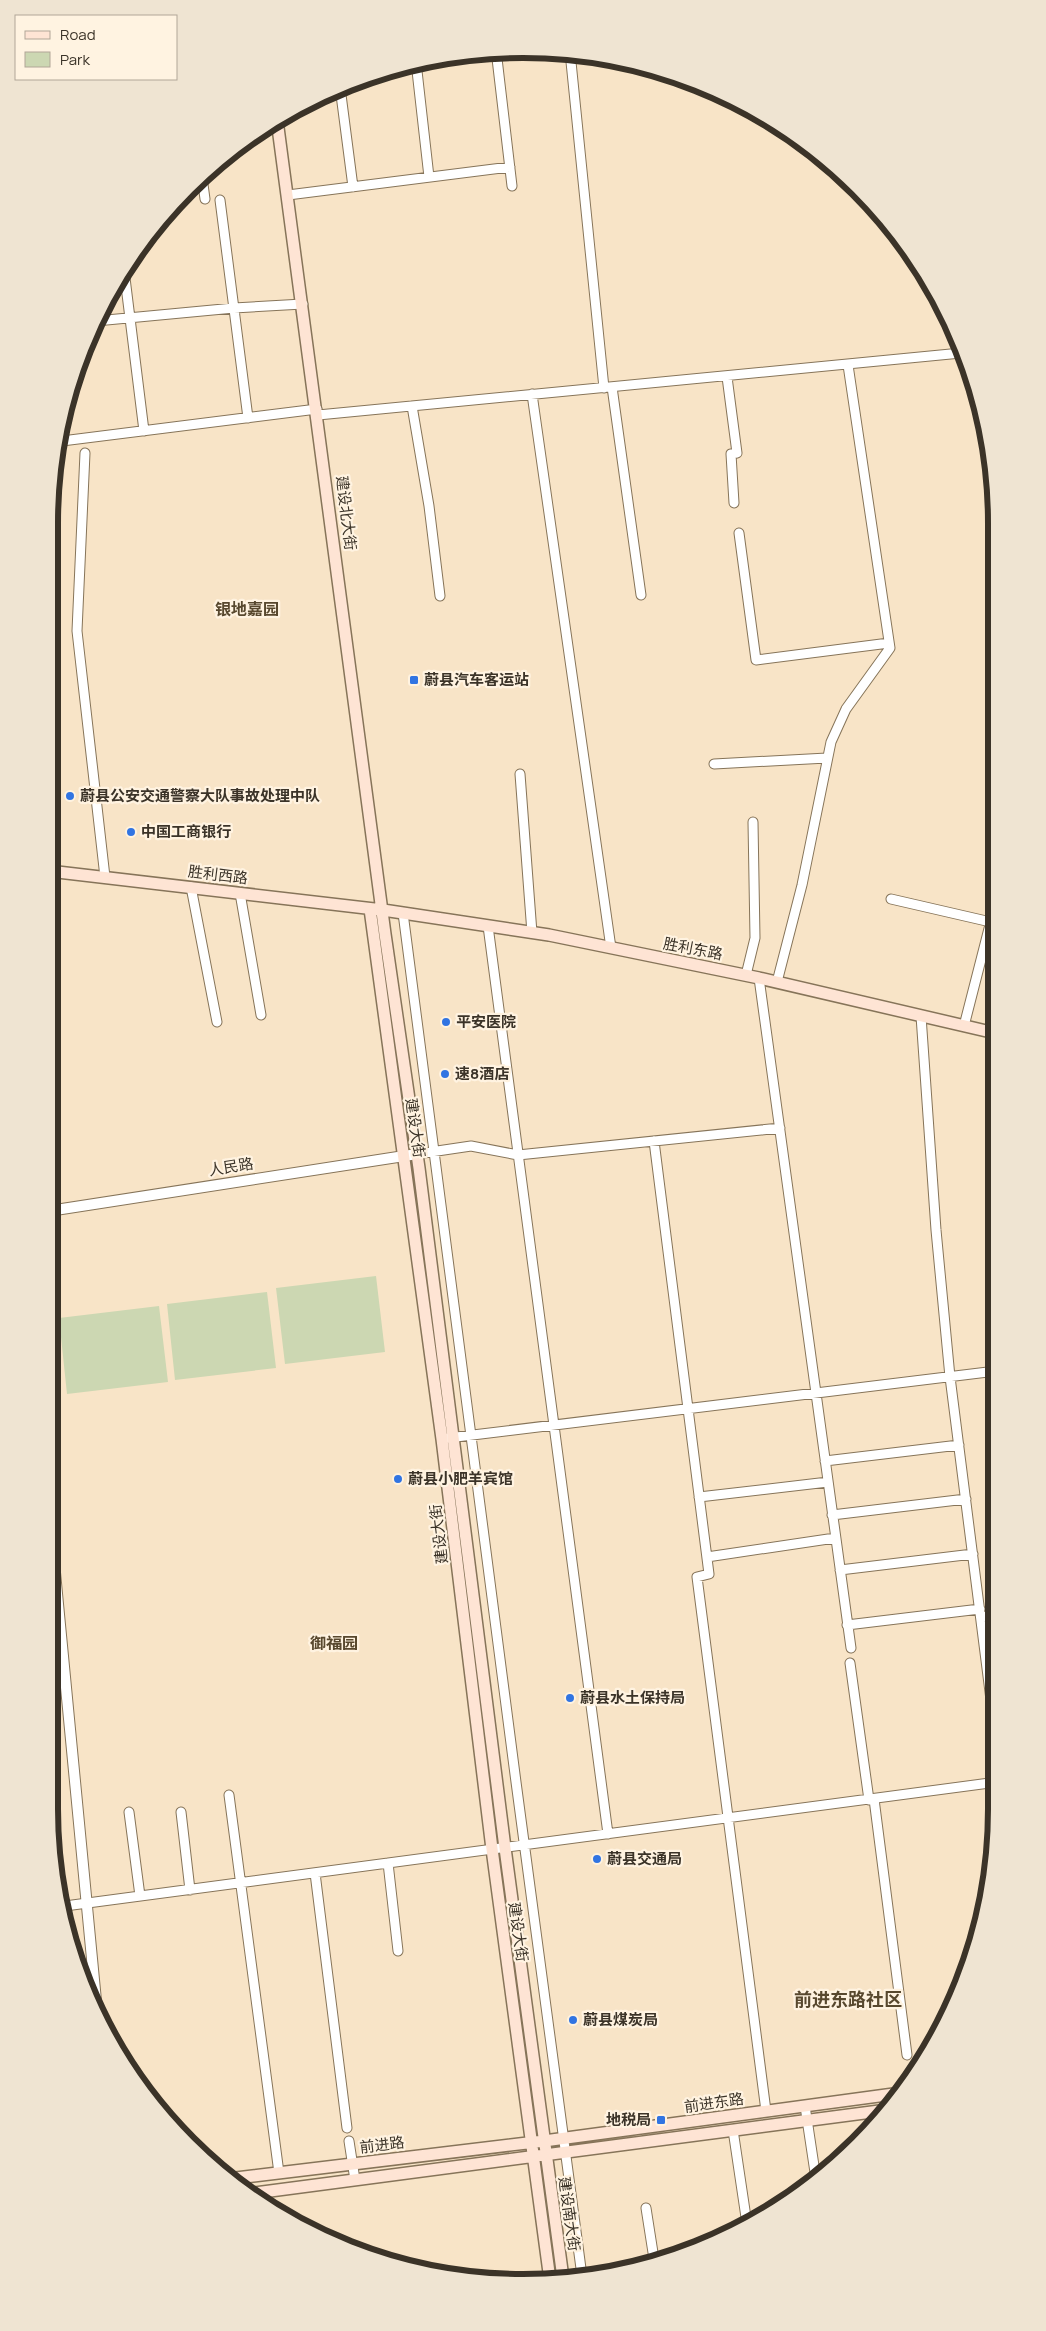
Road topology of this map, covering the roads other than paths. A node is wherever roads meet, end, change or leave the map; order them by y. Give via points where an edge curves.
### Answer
1 (497, 58) edge
2 (571, 60) edge
3 (417, 70) edge
4 (341, 95) edge
5 (278, 127) edge
6 (510, 167) junction
7 (429, 177) junction
8 (203, 185) edge
9 (512, 186) dead end
10 (352, 187) junction
11 (288, 195) junction
12 (205, 199) dead end
13 (220, 200) dead end
14 (125, 281) edge
15 (303, 304) junction
16 (234, 308) junction
17 (130, 317) junction
18 (105, 320) edge
19 (956, 353) edge
20 (848, 365) junction
21 (727, 377) junction
22 (608, 387) junction
23 (532, 394) junction
24 (412, 406) junction
25 (317, 412) junction
26 (248, 418) junction
27 (144, 431) junction
28 (65, 441) edge
29 (85, 452) dead end
30 (734, 504) dead end
31 (739, 533) dead end
32 (641, 595) dead end
33 (440, 596) dead end
34 (890, 642) junction
35 (827, 758) junction
36 (714, 764) dead end
37 (520, 774) dead end
38 (753, 822) dead end
39 (58, 872) edge
40 (105, 877) junction
41 (191, 887) junction
42 (240, 893) junction
43 (891, 899) dead end
44 (370, 909) junction
45 (383, 910) junction
46 (403, 913) junction
47 (988, 922) edge
48 (488, 926) junction
49 (532, 933) junction
50 (988, 938) edge
51 (611, 948) junction
52 (746, 975) junction
53 (759, 978) junction
54 (777, 982) junction
55 (261, 1014) dead end
56 (921, 1016) junction
57 (218, 1022) dead end
58 (964, 1026) junction
59 (988, 1031) edge
60 (780, 1128) junction
61 (654, 1141) junction
62 (433, 1152) junction
63 (417, 1154) junction
64 (404, 1155) junction
65 (518, 1155) junction
66 (58, 1210) edge
67 (988, 1372) edge
68 (950, 1377) junction
69 (816, 1394) junction
70 (688, 1409) junction
71 (555, 1425) junction
72 (470, 1435) junction
73 (454, 1437) junction
74 (442, 1439) junction
75 (959, 1445) junction
76 (825, 1461) junction
77 (828, 1482) junction
78 (699, 1497) junction
79 (966, 1500) junction
80 (832, 1515) junction
81 (836, 1538) junction
82 (973, 1554) junction
83 (707, 1557) junction
84 (840, 1570) junction
85 (58, 1601) edge
86 (980, 1613) junction
87 (988, 1614) edge
88 (847, 1625) junction
89 (850, 1648) dead end
90 (850, 1663) dead end
91 (988, 1676) edge
92 (988, 1783) edge
93 (229, 1794) dead end
94 (871, 1799) junction
95 (129, 1812) dead end
96 (181, 1812) dead end
97 (728, 1818) junction
98 (608, 1834) junction
99 (524, 1846) junction
100 (504, 1848) junction
101 (492, 1849) junction
102 (388, 1863) junction
103 (315, 1873) junction
104 (242, 1883) junction
105 (190, 1890) junction
106 (140, 1896) junction
107 (88, 1903) junction
108 (68, 1906) edge
109 (398, 1951) dead end
110 (95, 1991) edge
111 (907, 2055) dead end
112 (889, 2095) edge
113 (805, 2106) junction
114 (766, 2111) junction
115 (876, 2111) edge
116 (808, 2120) junction
117 (347, 2128) dead end
118 (733, 2130) junction
119 (564, 2138) junction
120 (349, 2140) dead end
121 (544, 2141) junction
122 (531, 2142) junction
123 (565, 2152) junction
124 (546, 2154) junction
125 (533, 2156) junction
126 (352, 2164) junction
127 (815, 2170) edge
128 (279, 2173) junction
129 (241, 2177) edge
130 (355, 2180) junction
131 (260, 2192) edge
132 (646, 2208) dead end
133 (746, 2216) edge
134 (653, 2255) edge
135 (581, 2270) edge
136 (561, 2272) edge
137 (549, 2273) edge

1 - 6 street
2 - 22 street
3 - 7 street
4 - 10 street
5 - 11 main road, 建设北大街
6 - 7 street
6 - 9 street
7 - 10 street
8 - 12 street
10 - 11 street
11 - 15 main road, 建设北大街
13 - 16 street
14 - 17 street
15 - 16 street
15 - 25 main road, 建设北大街
16 - 17 street
16 - 26 street
17 - 18 street
17 - 27 street
19 - 20 street
20 - 21 street
20 - 34 street
21 - 22 street
21 - 30 street via 737,453 731,454
22 - 23 street
22 - 32 street
23 - 24 street
23 - 51 street
24 - 25 street
24 - 33 street
25 - 26 street
25 - 45 main road, 建设北大街
26 - 27 street
27 - 28 street
29 - 40 street via 77,631
31 - 34 street via 756,660
34 - 35 street via 890,648 846,709
35 - 36 street
35 - 54 street via 802,885
37 - 49 street
38 - 52 street via 755,938
39 - 40 main road, 胜利西路
40 - 41 main road, 胜利西路
41 - 42 main road, 胜利西路
41 - 57 street
42 - 44 main road, 胜利西路
42 - 55 street
43 - 47 street
44 - 45 main road, 胜利西路
44 - 64 main road, 建设大街
45 - 46 main road, 胜利东路
45 - 63 main road, 建设大街
46 - 48 main road, 胜利东路
46 - 62 street
48 - 49 main road, 胜利东路
48 - 65 street
49 - 51 main road, 胜利东路
50 - 58 street
51 - 52 main road, 胜利东路
52 - 53 main road, 胜利东路
53 - 54 main road, 胜利东路
53 - 60 street
54 - 56 main road, 胜利东路
56 - 58 main road, 胜利东路
56 - 68 street
58 - 59 main road, 胜利东路
60 - 61 street
60 - 69 street
61 - 65 street
61 - 70 street
62 - 63 street
62 - 65 street via 471,1146
62 - 72 street
63 - 64 street, 人民路
63 - 73 main road, 建设大街
64 - 66 street, 人民路
64 - 74 main road, 建设大街
65 - 71 street
67 - 68 street
68 - 69 street
68 - 75 street
69 - 70 street
69 - 76 street
70 - 71 street
70 - 78 street
71 - 72 street
71 - 98 street
72 - 73 street
72 - 99 street
73 - 74 street
73 - 100 main road, 建设大街
74 - 101 main road, 建设大街
75 - 76 street
75 - 79 street
76 - 77 street
77 - 78 street
77 - 80 street
78 - 83 street
79 - 80 street
79 - 82 street
80 - 81 street
81 - 83 street
81 - 84 street
82 - 84 street
82 - 86 street
83 - 97 street via 709,1574 697,1577
84 - 88 street
85 - 107 street
86 - 87 street
86 - 88 street
86 - 91 street
88 - 89 street
90 - 94 street
92 - 94 street
93 - 104 street
94 - 97 street
94 - 111 street
95 - 106 street
96 - 105 street
97 - 98 street
97 - 114 street
98 - 99 street
99 - 100 street
99 - 119 street
100 - 101 street
100 - 121 main road, 建设大街
101 - 102 street
101 - 122 main road, 建设大街
102 - 103 street
102 - 109 street
103 - 104 street
103 - 117 street
104 - 105 street
104 - 128 street
105 - 106 street
106 - 107 street
107 - 108 street
107 - 110 street
112 - 113 main road, 前进东路
113 - 114 main road, 前进东路
113 - 116 street
114 - 119 main road, 前进东路
115 - 116 main road, 前进东路
116 - 118 main road, 前进东路
116 - 127 street
118 - 123 main road, 前进东路
118 - 133 street
119 - 121 main road, 前进东路
119 - 123 street
120 - 126 street
121 - 122 main road, 前进东路
121 - 124 main road, 建设大街
122 - 125 main road, 建设大街
122 - 126 main road, 前进路
123 - 124 main road, 前进东路
123 - 135 street
124 - 125 main road, 前进东路
124 - 136 main road, 建设南大街
125 - 130 main road, 前进路
125 - 137 main road, 建设南大街
126 - 128 main road, 前进路
126 - 130 street
128 - 129 main road, 前进路
130 - 131 main road, 前进路
132 - 134 street

